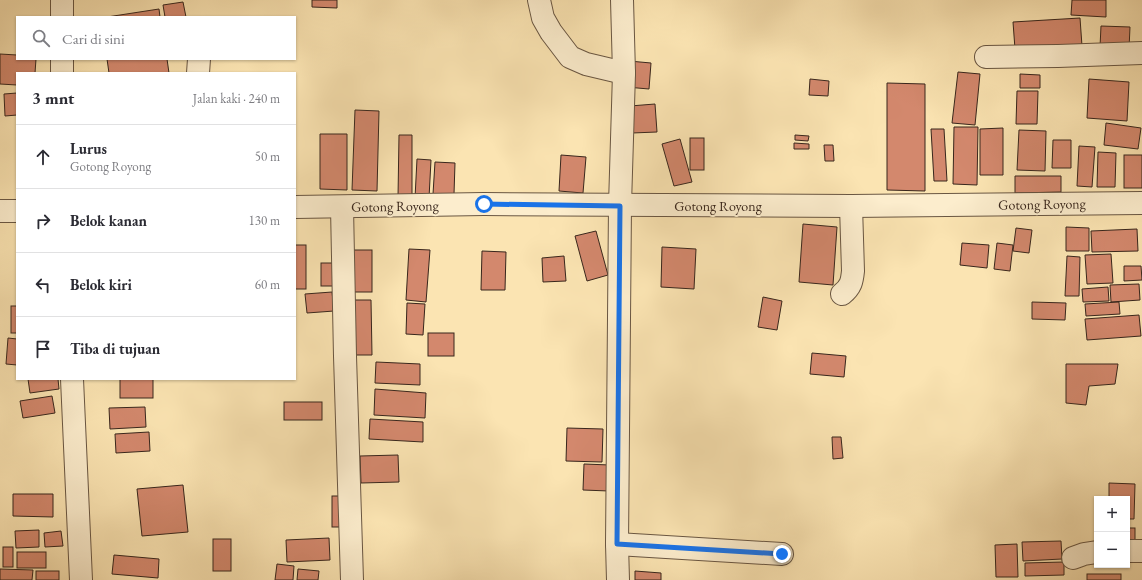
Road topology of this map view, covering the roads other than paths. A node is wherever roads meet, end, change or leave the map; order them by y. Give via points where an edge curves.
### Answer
1 (62, 0) edge
2 (539, 0) edge
3 (622, 0) edge
4 (62, 16) edge
5 (1142, 53) edge
6 (986, 57) dead end
7 (62, 60) edge
8 (199, 60) edge
9 (62, 72) edge
10 (198, 72) edge
11 (624, 73) junction
12 (1142, 204) edge
13 (620, 206) junction
14 (851, 206) junction
15 (342, 207) junction
16 (296, 208) edge
17 (16, 211) edge
18 (0, 212) edge
19 (842, 294) dead end
20 (72, 380) edge
21 (617, 544) junction
22 (1130, 551) edge
23 (1142, 551) edge
24 (1094, 552) edge
25 (782, 554) dead end
26 (1073, 558) dead end
27 (81, 580) edge
28 (352, 580) edge
29 (618, 580) edge

1 - 4 street
2 - 11 street via 543,18 570,57 586,64
3 - 11 street
5 - 6 street
7 - 9 street
8 - 10 street
11 - 13 street
12 - 14 street, Gotong Royong
13 - 14 street, Gotong Royong
13 - 15 street, Gotong Royong via 484,204
13 - 21 street
14 - 19 street via 853,275 850,286
15 - 16 street, Gotong Royong
15 - 28 street
17 - 18 street
20 - 27 street
21 - 25 street
21 - 29 street
22 - 23 street
24 - 26 street

